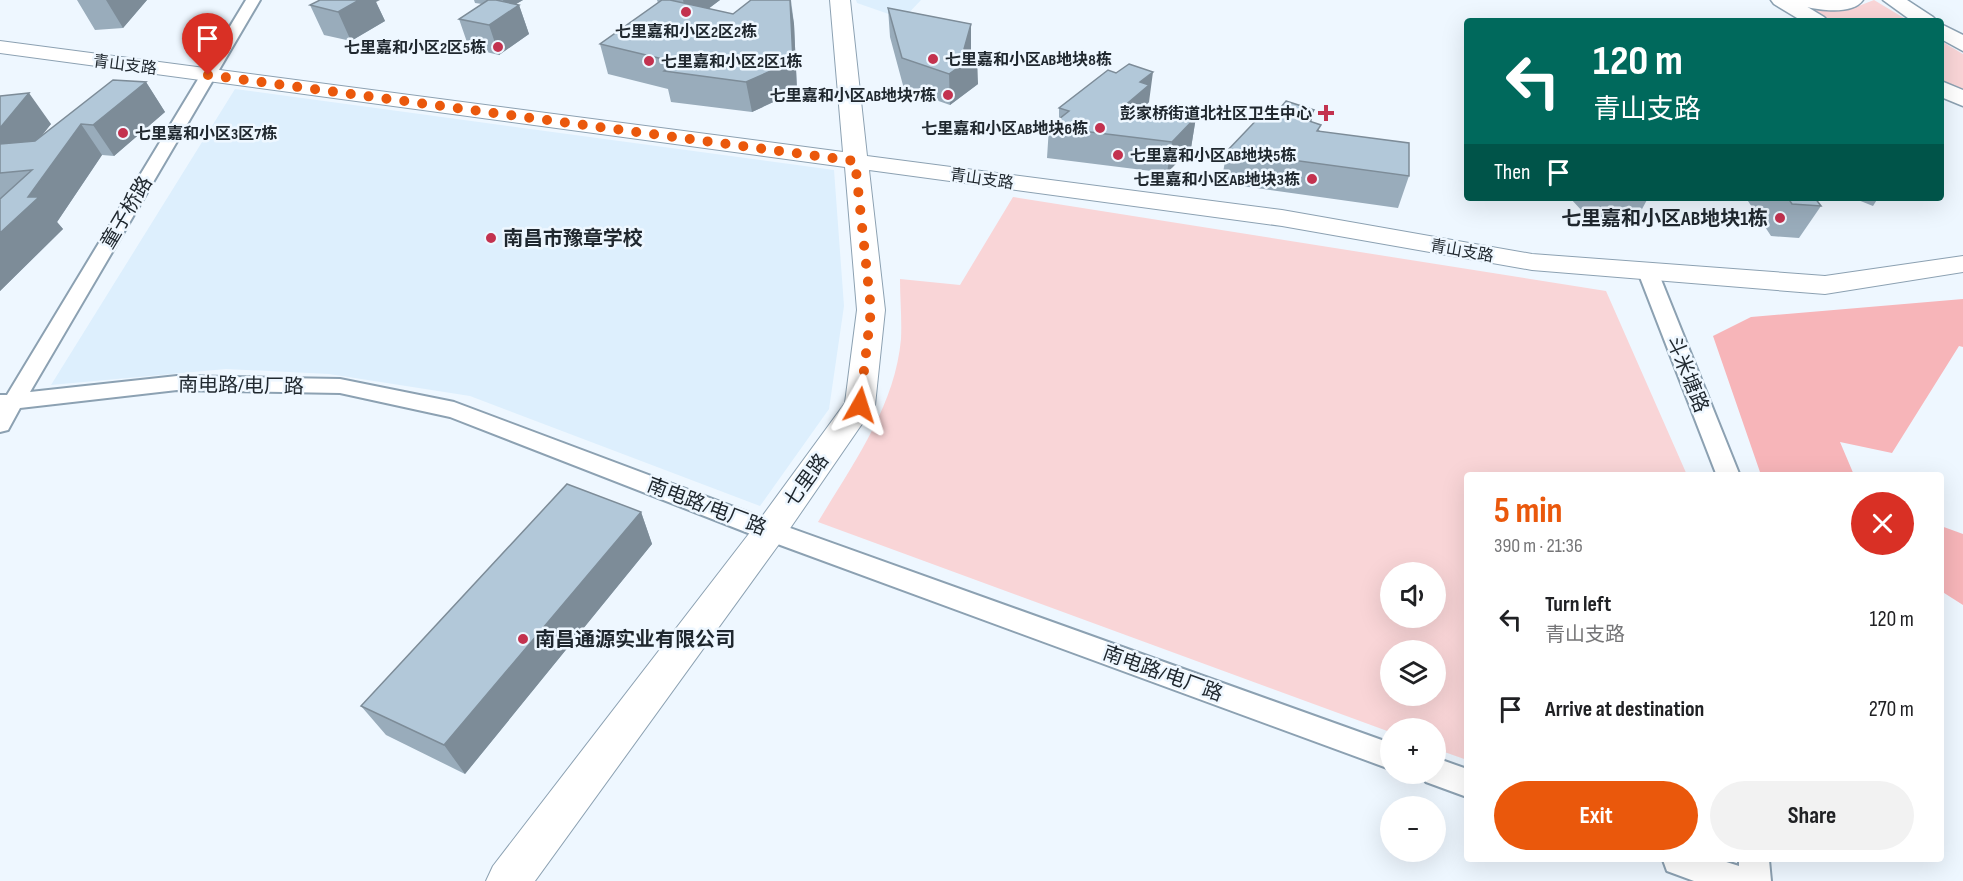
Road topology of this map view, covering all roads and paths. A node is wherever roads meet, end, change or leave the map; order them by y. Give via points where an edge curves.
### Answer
1 (253, 0) edge
2 (840, 0) edge
3 (1781, 0) edge
4 (1802, 0) edge
5 (1853, 0) edge
6 (1893, 0) edge
7 (1812, 18) edge
8 (1921, 18) edge
9 (1944, 32) edge
10 (1963, 44) edge
11 (0, 47) edge
12 (208, 75) junction
13 (1944, 90) edge
14 (1963, 99) edge
15 (855, 161) junction
16 (1963, 264) edge
17 (1648, 272) junction
18 (7, 402) edge
19 (0, 424) edge
20 (1727, 472) edge
21 (770, 531) junction
22 (1380, 752) edge
23 (1446, 776) edge
24 (1464, 782) edge
25 (1683, 862) edge
26 (1754, 862) edge
27 (508, 881) edge
28 (1737, 881) edge
29 (1755, 881) edge

1 - 12 street, 童子桥路
2 - 15 street, 七里路
3 - 7 main road
4 - 5 main road via 1828,4
6 - 8 main road
9 - 10 main road
11 - 12 street, 青山支路
12 - 15 street, 青山支路
12 - 18 street, 童子桥路
13 - 14 main road
15 - 17 street, 青山支路 via 1282,218 1532,262
15 - 21 street, 七里路 via 871,310 860,405
16 - 17 street, 青山支路 via 1825,285
17 - 20 street, 斗米塘路
18 - 19 street, 童子桥路
18 - 21 street, 南电路/电厂路 via 177,383 340,386 454,410
21 - 22 street, 南电路/电厂路
21 - 27 street, 七里路
23 - 24 street
25 - 28 street
26 - 29 street

